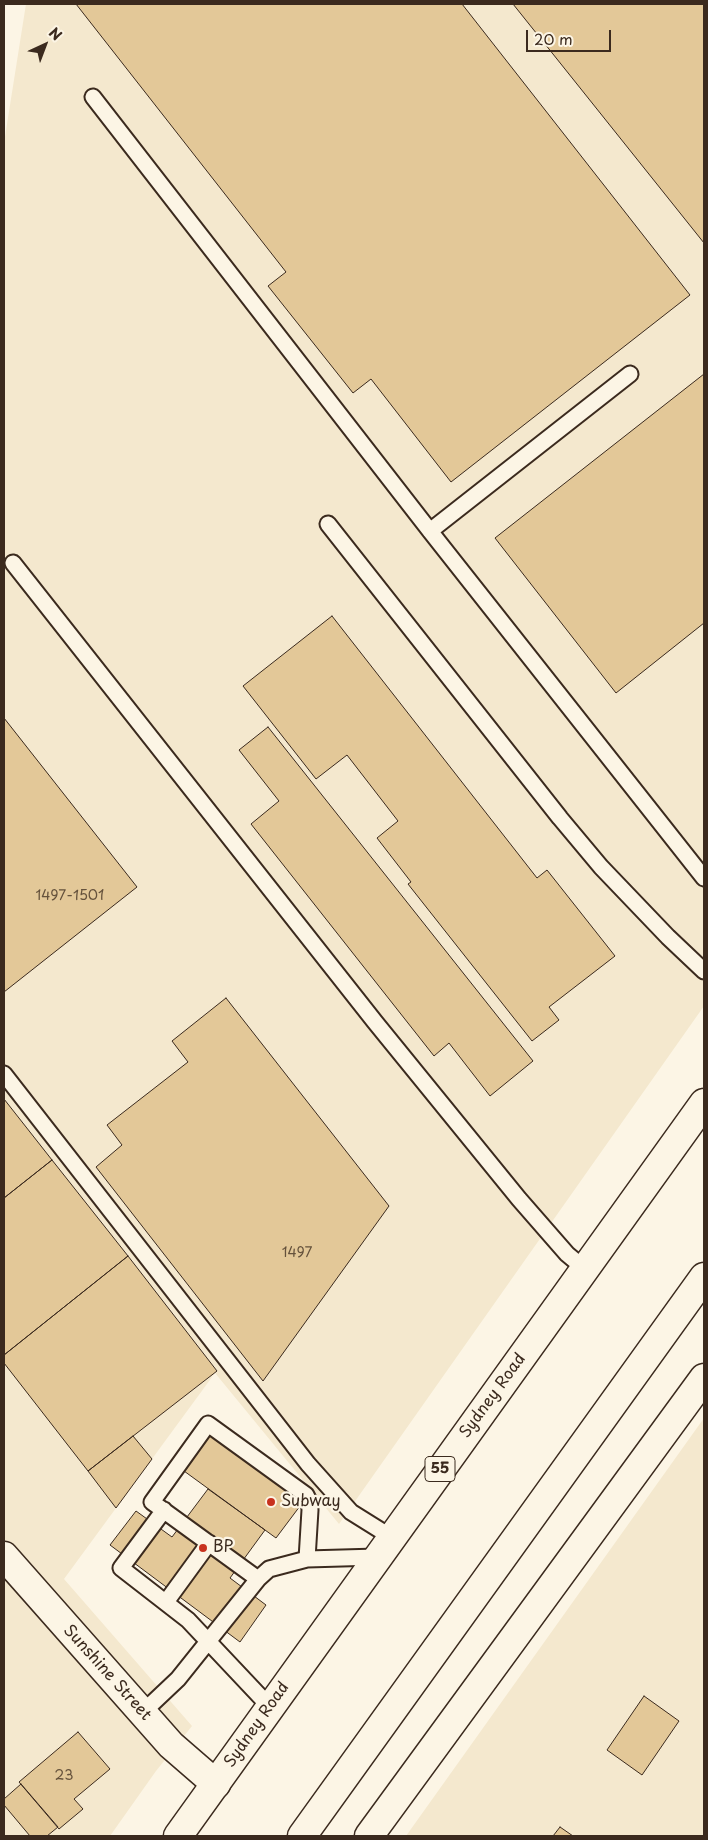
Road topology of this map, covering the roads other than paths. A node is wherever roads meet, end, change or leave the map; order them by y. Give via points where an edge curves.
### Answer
1 (93, 97) dead end
2 (630, 374) dead end
3 (328, 524) dead end
4 (430, 531) junction
5 (14, 563) dead end
6 (704, 878) edge
7 (704, 971) edge
8 (4, 1074) edge
9 (704, 1103) edge
10 (585, 1269) junction
11 (704, 1278) edge
12 (704, 1378) edge
13 (164, 1510) junction
14 (209, 1543) junction
15 (384, 1547) junction
16 (4, 1556) edge
17 (307, 1559) junction
18 (258, 1579) junction
19 (166, 1602) junction
20 (208, 1639) junction
21 (270, 1707) junction
22 (142, 1713) junction
23 (216, 1784) junction
24 (178, 1836) edge
25 (302, 1836) edge
26 (369, 1836) edge

1 - 4 lane
2 - 4 lane
3 - 7 lane via 601,867
4 - 6 lane
5 - 10 lane via 381,1030 519,1199 567,1254
8 - 15 lane via 308,1464
9 - 10 main road, Sydney Road / 55
10 - 15 main road, Sydney Road / 55
11 - 25 main road
12 - 26 main road
13 - 14 lane
13 - 17 lane via 152,1502 208,1424 306,1495 310,1510
13 - 19 lane via 121,1568
14 - 18 lane
14 - 19 lane
15 - 17 lane
15 - 21 main road, Sydney Road / 55
16 - 22 main road, Sunshine Street
17 - 18 lane via 269,1569
18 - 20 lane
19 - 20 lane
20 - 21 lane
20 - 22 lane via 178,1679
21 - 23 main road, Sydney Road / 55
22 - 23 main road, Sunshine Street
23 - 24 main road, Sydney Road / 55

